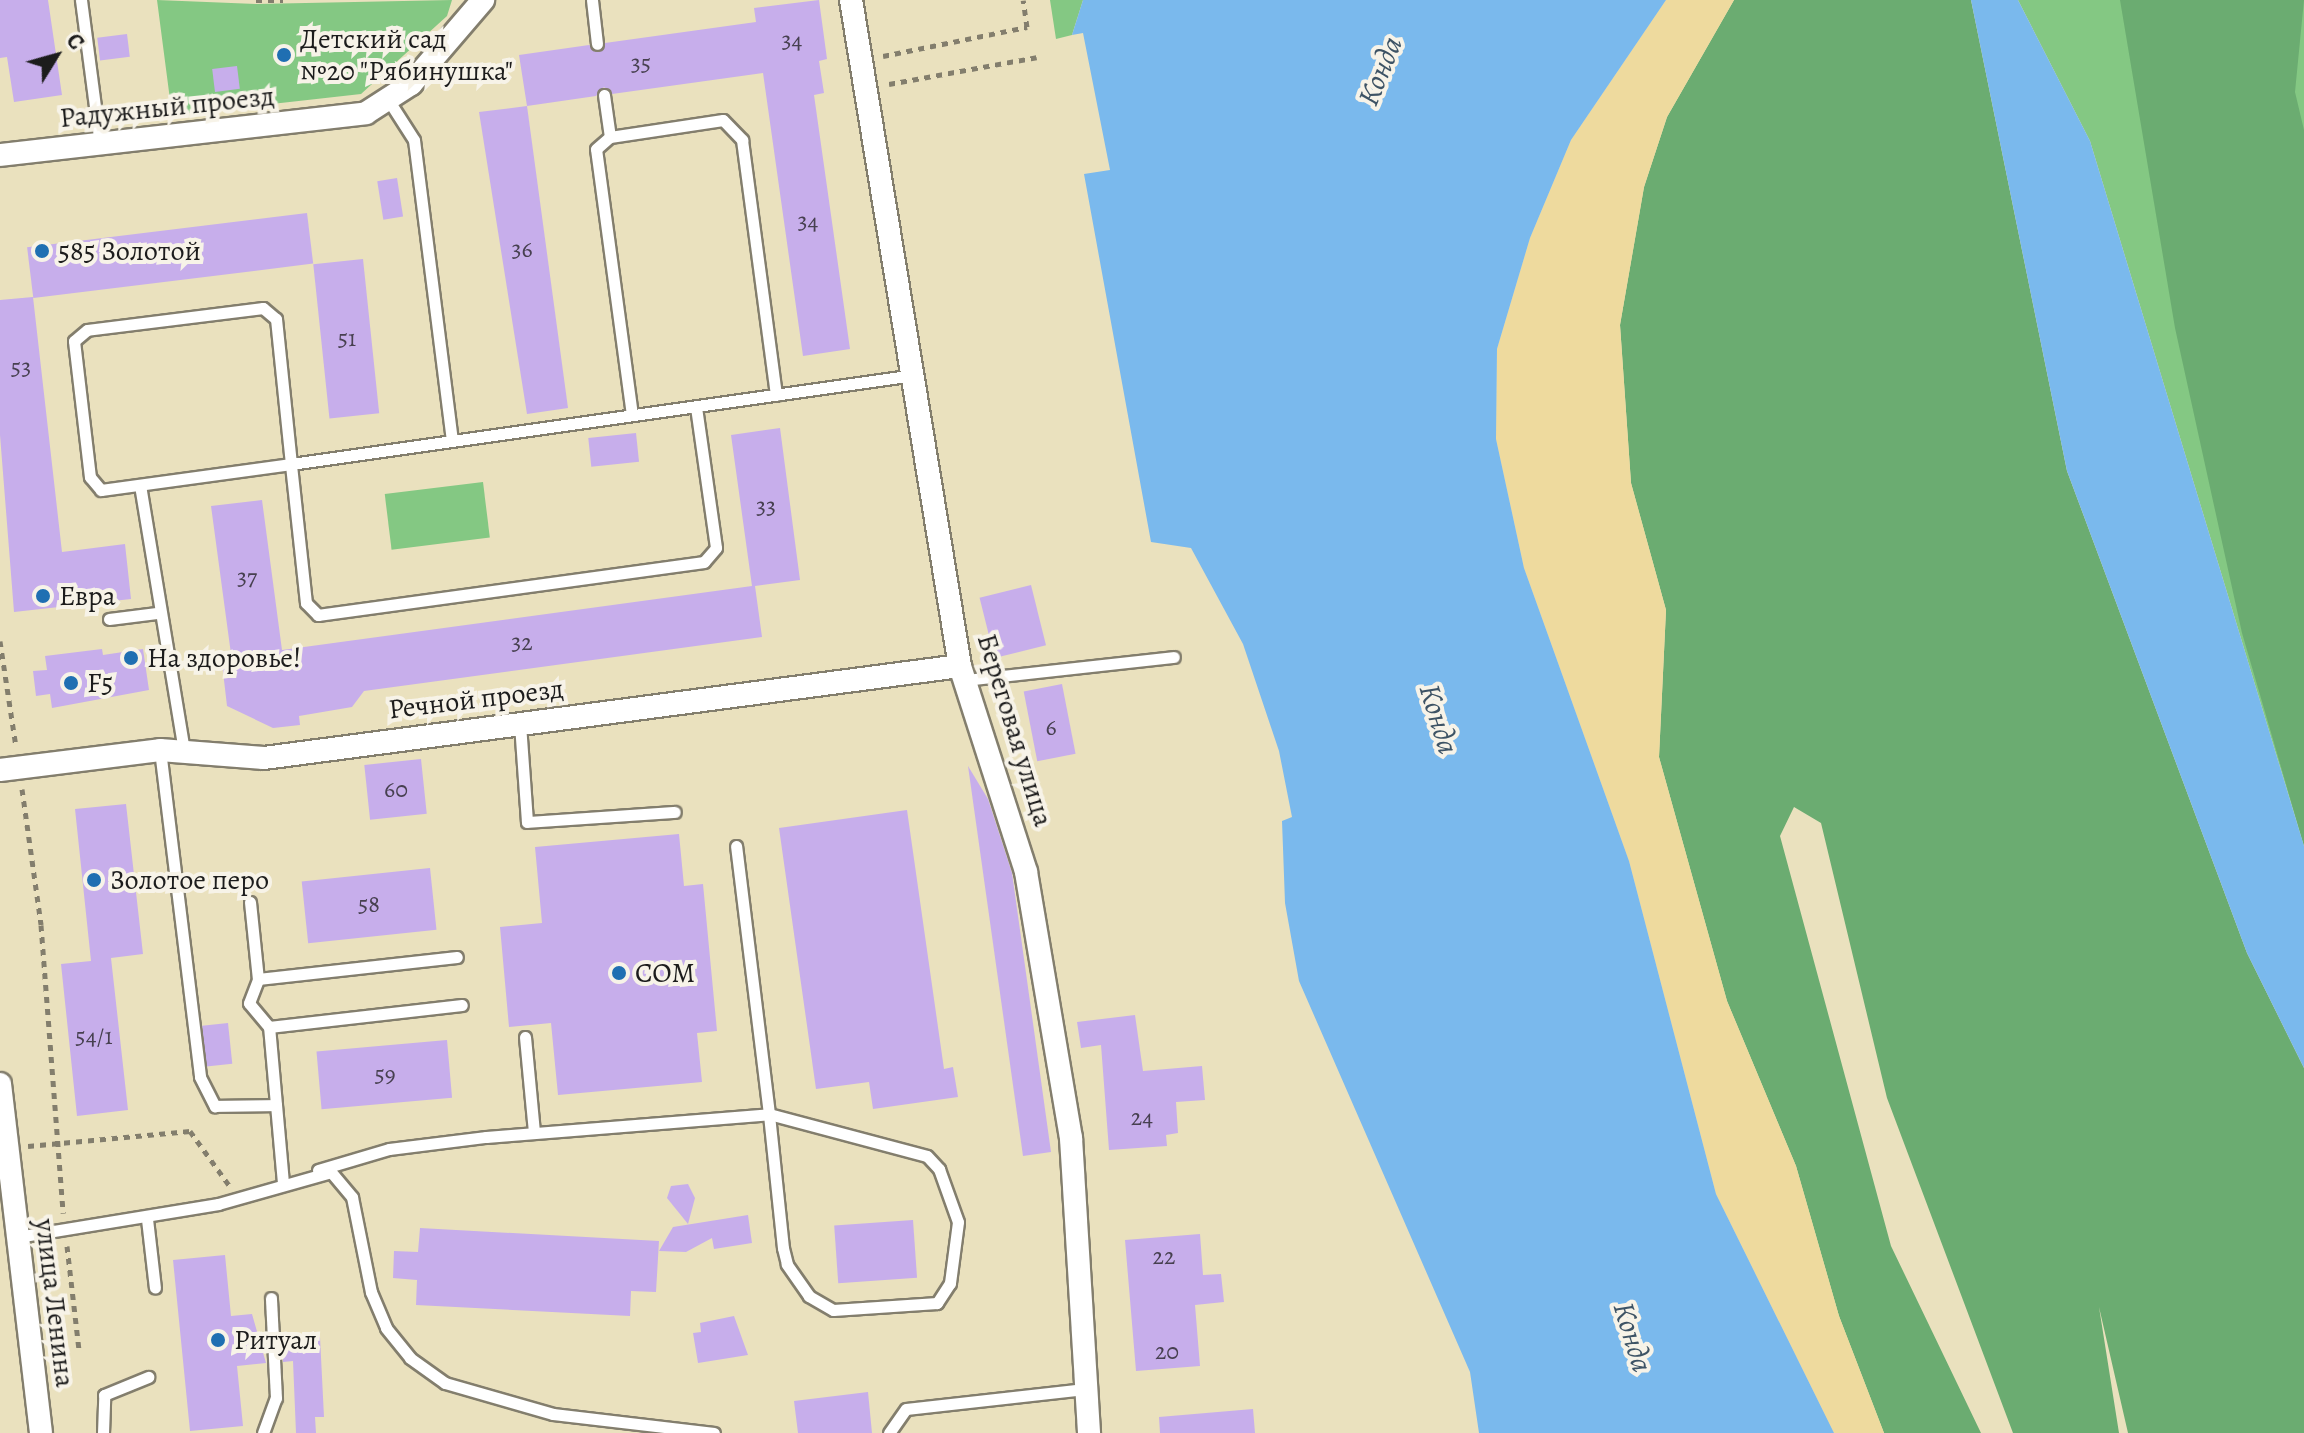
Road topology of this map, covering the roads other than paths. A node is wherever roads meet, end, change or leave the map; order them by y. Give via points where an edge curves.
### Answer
1 (81, 0) edge
2 (483, 0) edge
3 (592, 0) edge
4 (851, 0) edge
5 (597, 44) dead end
6 (604, 95) dead end
7 (389, 101) junction
8 (610, 137) junction
9 (100, 145) junction
10 (0, 155) edge
11 (907, 376) junction
12 (776, 395) junction
13 (696, 407) junction
14 (632, 415) junction
15 (452, 441) junction
16 (291, 464) junction
17 (140, 485) junction
18 (157, 613) junction
19 (109, 619) dead end
20 (1174, 657) dead end
21 (962, 673) junction
22 (520, 724) junction
23 (160, 750) junction
24 (184, 751) junction
25 (9, 769) edge
26 (675, 812) dead end
27 (736, 846) dead end
28 (250, 902) dead end
29 (457, 957) dead end
30 (258, 979) junction
31 (462, 1005) dead end
32 (269, 1027) junction
33 (525, 1037) dead end
34 (0, 1084) edge
35 (276, 1105) junction
36 (769, 1114) junction
37 (534, 1133) junction
38 (318, 1170) junction
39 (283, 1183) junction
40 (147, 1219) junction
41 (11, 1242) edge
42 (155, 1288) dead end
43 (271, 1298) dead end
44 (148, 1377) dead end
45 (1085, 1389) junction
46 (41, 1433) edge
47 (103, 1433) edge
48 (263, 1433) edge
49 (714, 1433) edge
50 (889, 1433) edge
51 (1089, 1433) edge

1 - 9 lane
2 - 7 street, Радужный проезд via 432,63
3 - 5 lane
4 - 11 street, Береговая улица
6 - 8 lane
7 - 9 street, Радужный проезд via 340,119
7 - 15 lane via 414,140
8 - 12 lane via 723,120 735,127
8 - 14 lane via 596,149
9 - 10 street, Радужный проезд
11 - 12 lane
11 - 21 street, Береговая улица
12 - 13 lane
13 - 14 lane
13 - 16 lane via 716,548 704,562 318,615 306,603
14 - 15 lane
15 - 16 lane
16 - 17 lane
16 - 17 lane via 276,319 263,308 87,330 74,341 90,477 101,490
17 - 18 lane
18 - 19 lane
18 - 24 lane via 172,653
20 - 21 lane
21 - 22 street, Речной проезд
21 - 45 street, Береговая улица via 1016,832 1039,950 1077,1190
22 - 24 street, Речной проезд via 264,758
22 - 26 lane via 527,822
23 - 24 street, Речной проезд
23 - 25 street, Речной проезд
23 - 35 lane via 200,1077 215,1106
27 - 36 lane
28 - 30 lane
29 - 30 lane
30 - 32 lane via 249,1003
31 - 32 lane
32 - 35 lane
33 - 37 lane
34 - 41 street, улица Ленина
35 - 39 lane
36 - 36 lane via 927,1156 956,1205 946,1295 921,1307 848,1314 809,1296 783,1248
36 - 37 lane
37 - 38 lane via 389,1149
38 - 39 lane
38 - 49 lane via 339,1177 352,1197 371,1292 386,1328 410,1358 445,1383 553,1414
39 - 40 lane via 239,1199
40 - 41 lane
40 - 42 lane
41 - 46 street, улица Ленина
43 - 48 lane via 276,1398
44 - 47 lane via 104,1395
45 - 50 lane via 906,1409
45 - 51 street, Береговая улица

